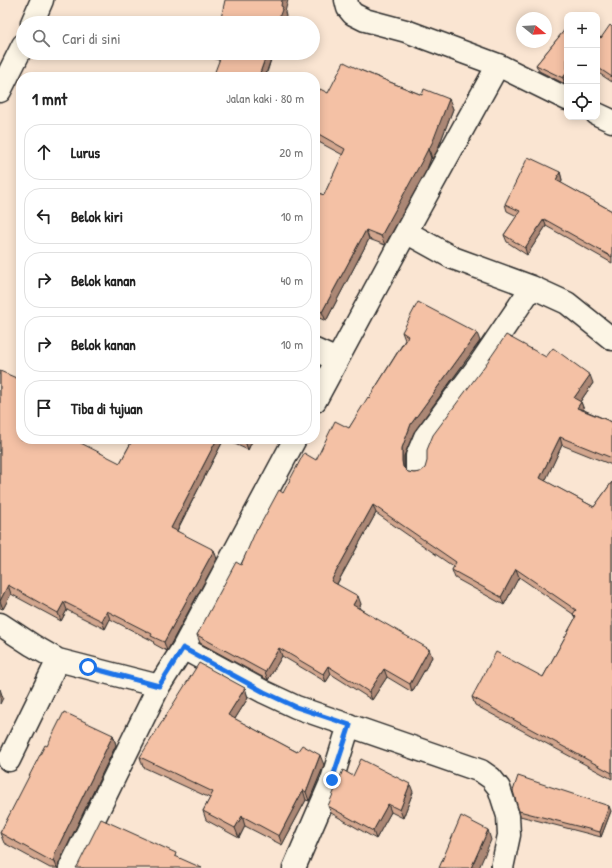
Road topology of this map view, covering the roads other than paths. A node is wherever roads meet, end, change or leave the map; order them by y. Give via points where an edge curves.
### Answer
1 (42, 0) edge
2 (346, 0) edge
3 (35, 16) edge
4 (16, 59) edge
5 (498, 65) junction
6 (0, 91) edge
7 (564, 98) edge
8 (600, 115) edge
9 (612, 121) edge
10 (406, 232) junction
11 (532, 287) junction
12 (612, 339) edge
13 (320, 352) edge
14 (337, 360) junction
15 (320, 392) edge
16 (292, 444) edge
17 (417, 469) dead end
18 (0, 624) edge
19 (183, 648) junction
20 (58, 660) junction
21 (159, 686) junction
22 (350, 725) junction
23 (9, 760) dead end
24 (70, 868) edge
25 (294, 868) edge
26 (502, 868) edge

1 - 3 street
2 - 5 street via 353,14 365,20 406,31
4 - 6 street
5 - 7 street
5 - 10 street
8 - 9 street
10 - 11 street via 453,258
10 - 14 street
11 - 12 street via 567,303
11 - 17 street via 425,437 417,456
13 - 14 street
14 - 15 street
16 - 19 street
18 - 20 street
19 - 21 street
19 - 22 street via 290,704
20 - 21 street
20 - 23 street
21 - 24 street
22 - 25 street via 332,780
22 - 26 street via 481,771 491,778 499,788 508,816 509,835

